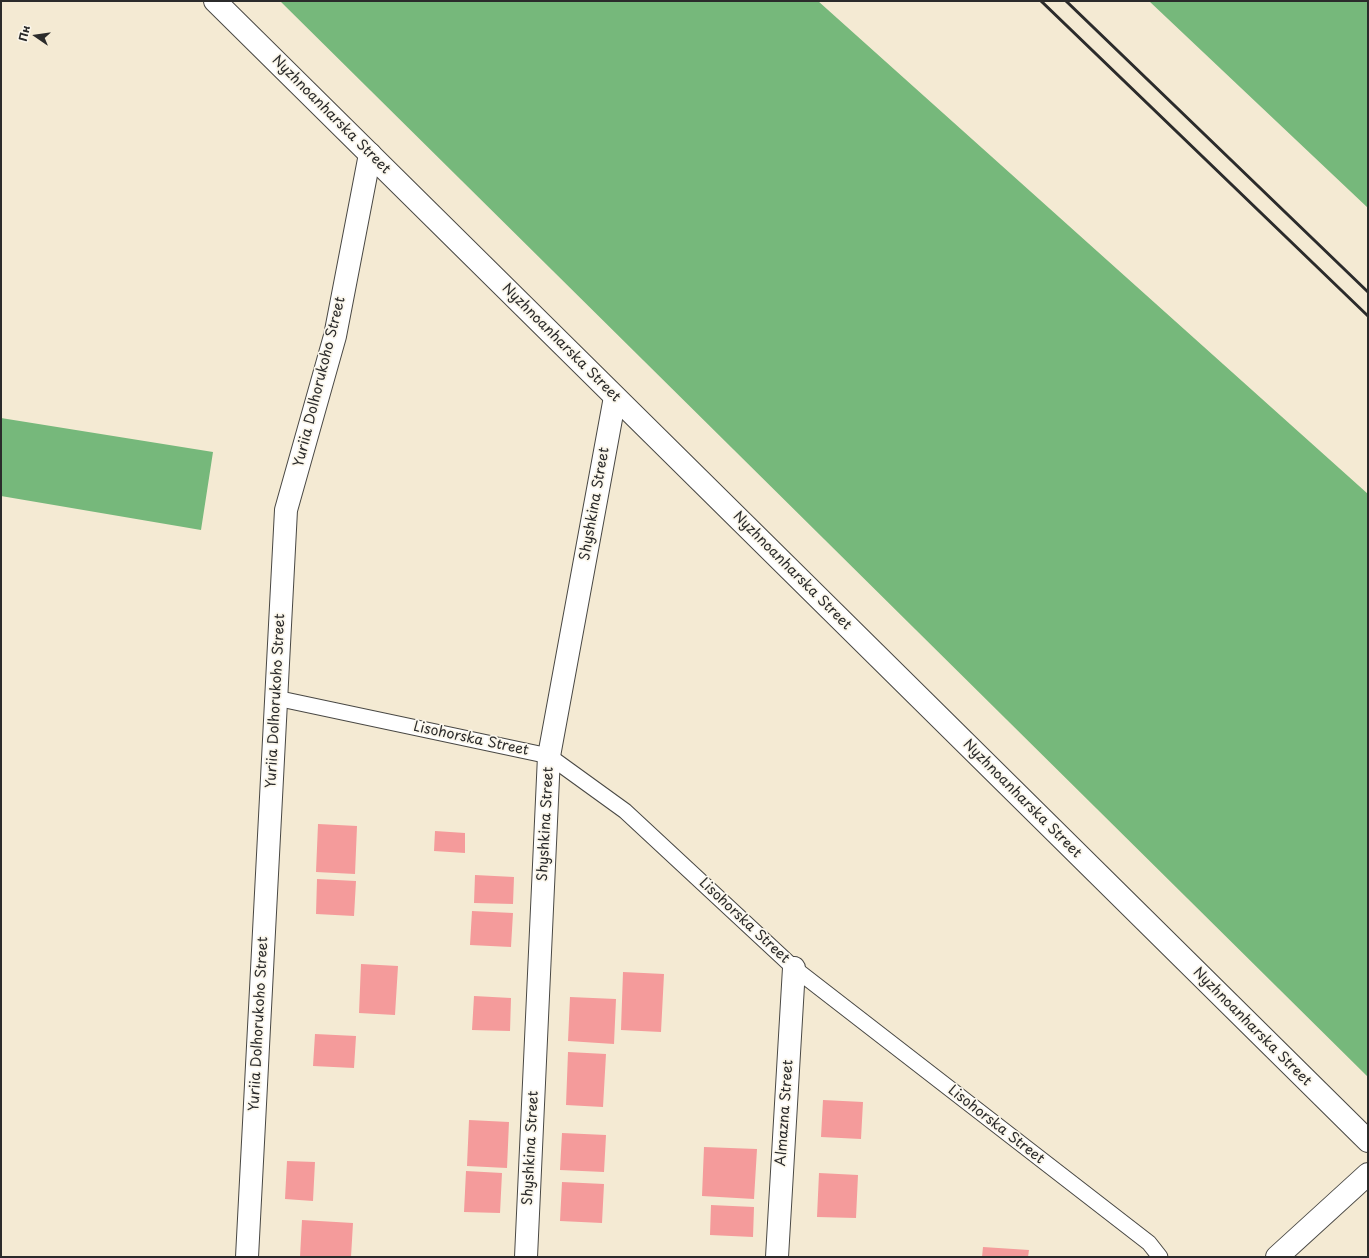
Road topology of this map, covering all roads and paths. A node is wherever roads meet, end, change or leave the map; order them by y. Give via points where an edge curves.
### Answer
1 (215, 1) edge
2 (370, 154) junction
3 (615, 397) junction
4 (276, 698) junction
5 (549, 756) junction
6 (794, 968) junction
7 (1368, 1141) edge
8 (1368, 1174) edge
9 (247, 1257) edge
10 (526, 1257) edge
11 (777, 1257) edge
12 (1160, 1257) edge
13 (1277, 1257) edge

1 - 2 street, Nyzhnoanharska Street
2 - 3 street, Nyzhnoanharska Street
2 - 4 street, Yuriia Dolhorukoho Street via 335,336 286,510
3 - 5 street, Shyshkina Street
3 - 7 street, Nyzhnoanharska Street
4 - 5 lane, Lisohorska Street
4 - 9 street, Yuriia Dolhorukoho Street
5 - 6 lane, Lisohorska Street via 625,811
5 - 10 street, Shyshkina Street
6 - 11 street, Almazna Street
6 - 12 lane, Lisohorska Street via 1149,1243
8 - 13 street

